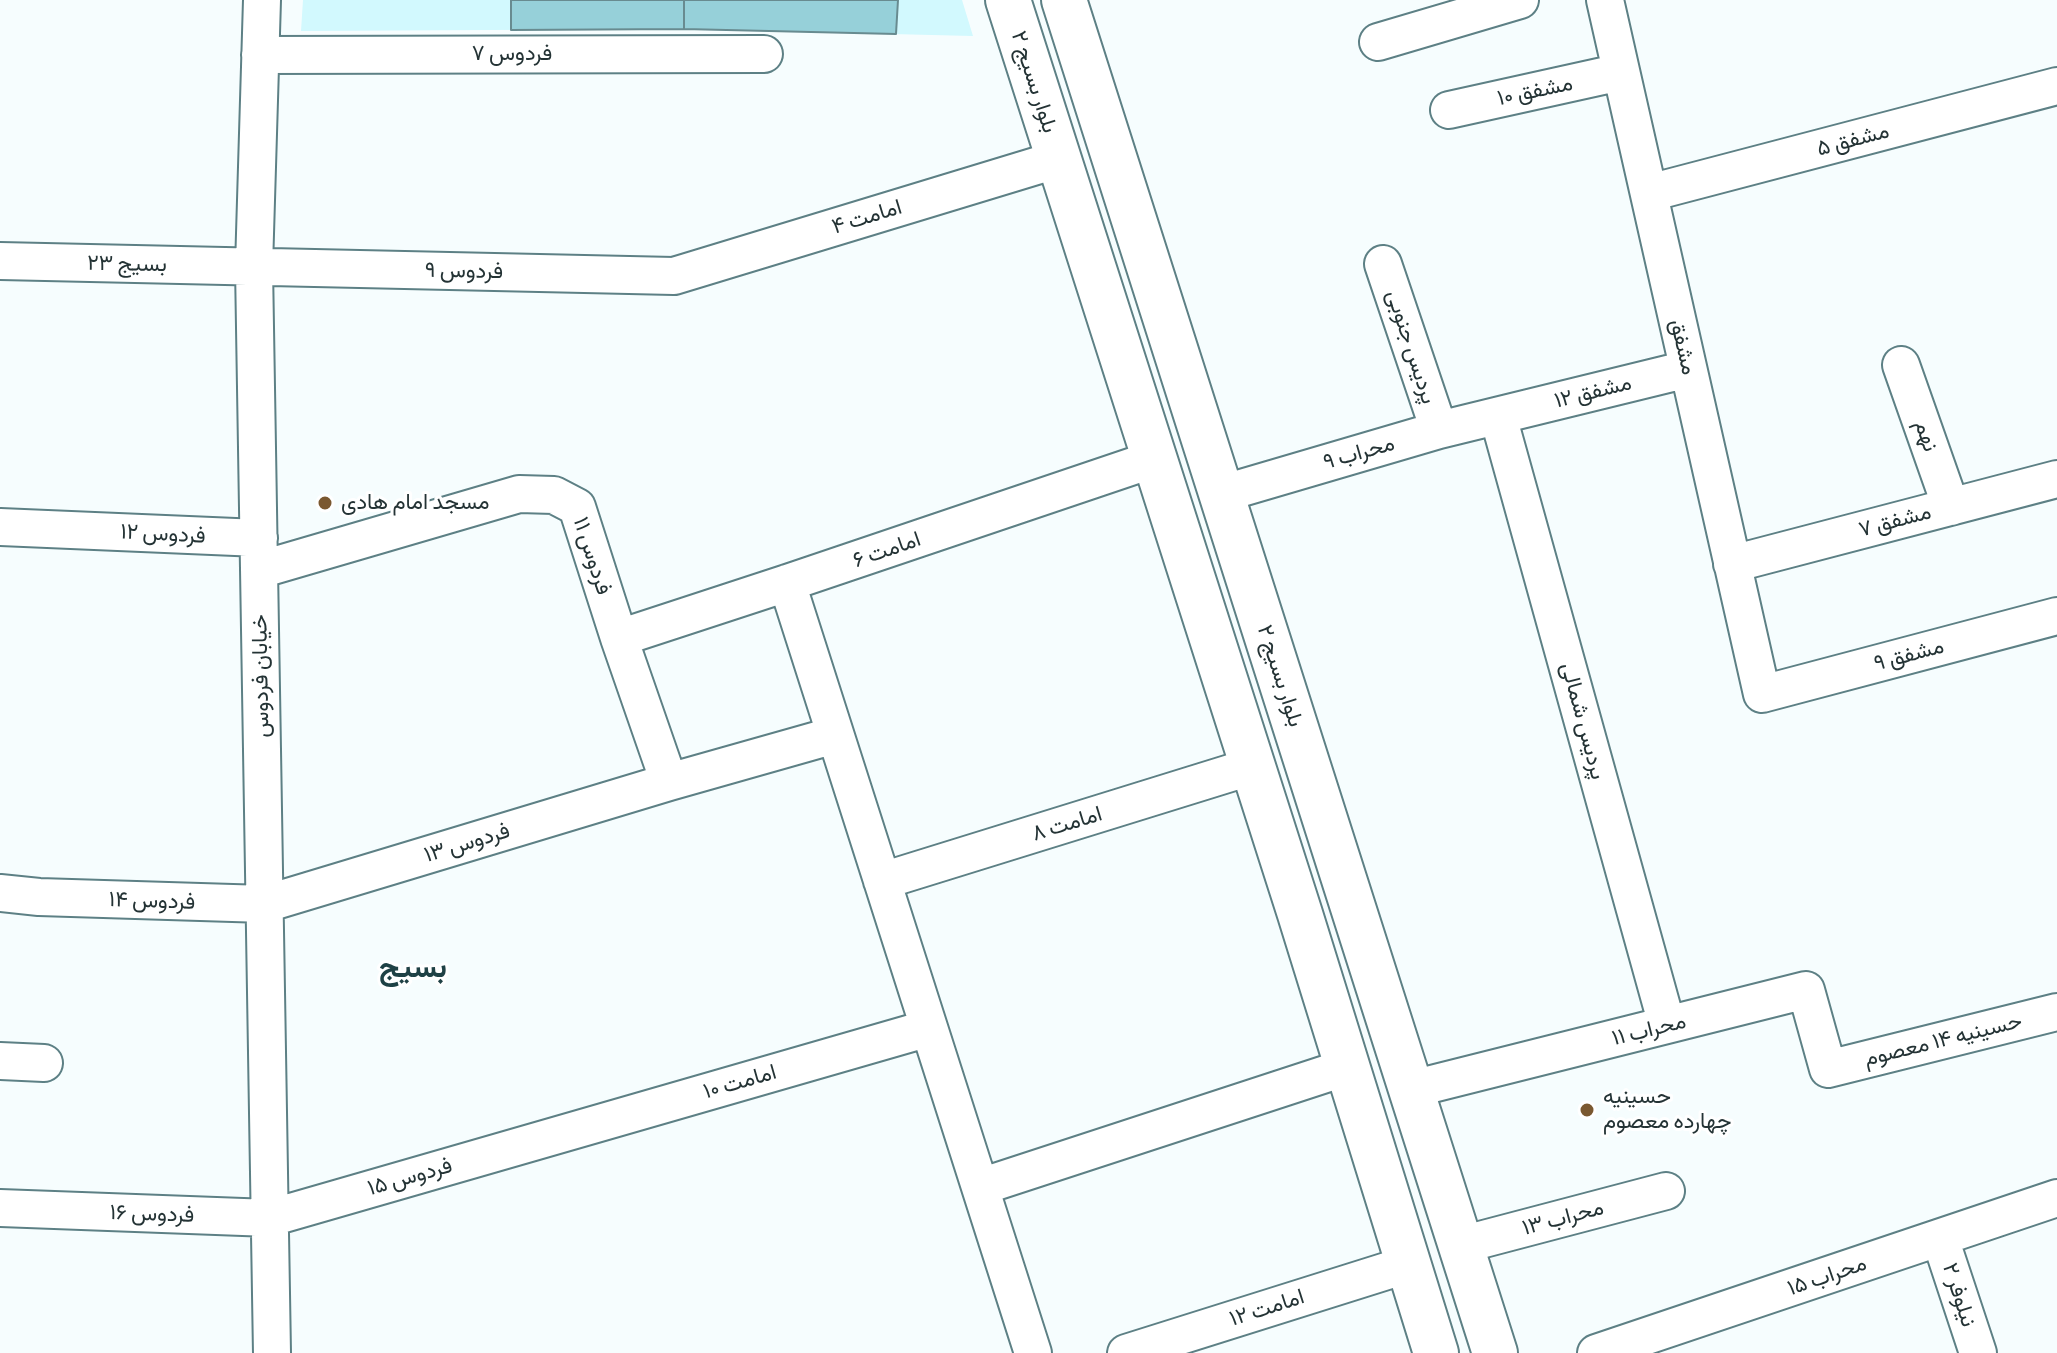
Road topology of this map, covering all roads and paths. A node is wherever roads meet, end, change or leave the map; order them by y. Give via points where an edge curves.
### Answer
1 (262, 0) edge
2 (1008, 0) edge
3 (1064, 0) edge
4 (1520, 0) edge
5 (1605, 0) edge
6 (1378, 42) dead end
7 (764, 54) dead end
8 (260, 55) junction
9 (1621, 72) junction
10 (2057, 86) edge
11 (1449, 110) dead end
12 (1059, 159) junction
13 (1649, 193) junction
14 (0, 261) edge
15 (1383, 264) dead end
16 (254, 267) junction
17 (674, 276) joint
18 (1180, 363) junction
19 (1901, 365) dead end
20 (1688, 369) junction
21 (1129, 379) junction
22 (1498, 416) junction
23 (1439, 430) junction
24 (1154, 459) junction
25 (2057, 479) edge
26 (1221, 494) junction
27 (1951, 507) junction
28 (0, 527) edge
29 (259, 554) junction
30 (1732, 564) junction
31 (787, 583) junction
32 (2057, 616) edge
33 (619, 638) junction
34 (1762, 694) joint
35 (835, 735) junction
36 (1253, 766) junction
37 (669, 782) junction
38 (882, 881) junction
39 (0, 893) edge
40 (265, 904) junction
41 (2057, 1012) edge
42 (1667, 1025) junction
43 (929, 1028) junction
44 (0, 1061) edge
45 (44, 1063) dead end
46 (1347, 1067) junction
47 (1828, 1069) joint
48 (1412, 1089) junction
49 (550, 1137) joint
50 (980, 1187) junction
51 (1666, 1191) dead end
52 (2057, 1198) edge
53 (17, 1208) edge
54 (270, 1218) junction
55 (1940, 1238) junction
56 (1461, 1245) junction
57 (1409, 1264) junction
58 (272, 1353) edge
59 (1033, 1353) edge
60 (1126, 1353) edge
61 (1436, 1353) edge
62 (1495, 1353) edge
63 (1596, 1353) edge
64 (1978, 1353) edge

1 - 8 street, خیابان فردوس
2 - 12 main road, بلوار بسیج ۲
3 - 18 main road, بلوار بسیج ۲
4 - 6 street
5 - 9 street, مشفق
7 - 8 street, فردوس ۷
8 - 16 street, خیابان فردوس
9 - 11 street, مشفق ۱۰
9 - 13 street, مشفق
10 - 13 street, مشفق ۵
12 - 17 street, امامت ۴
12 - 21 main road, بلوار بسیج ۲
13 - 20 street, مشفق
14 - 16 street, ۲۳ بسیج
15 - 23 street, پردیس جنوبی
16 - 17 street, فردوس ۹
16 - 29 street, خیابان فردوس
18 - 21 street
18 - 26 main road, بلوار بسیج ۲
19 - 27 street, نهم
20 - 22 street, مشفق ۱۲
20 - 30 street, مشفق
21 - 24 main road, بلوار بسیج ۲
22 - 23 street, محراب ۹
22 - 42 street, پردیس شمالی
23 - 26 street, محراب ۹
24 - 31 street, امامت ۶
24 - 36 main road, بلوار بسیج ۲
25 - 27 street, مشفق ۷
26 - 48 main road, بلوار بسیج ۲
27 - 30 street, مشفق ۷
28 - 29 street, فردوس ۱۲ via 67,529
29 - 33 street, فردوس ۱۱ via 519,494 554,495 577,507
29 - 40 street, خیابان فردوس
30 - 34 street, مشفق
31 - 33 street, امامت ۶
31 - 35 street
32 - 34 street, مشفق ۹
33 - 37 street, فردوس ۱۱
35 - 37 street
35 - 38 street
36 - 38 street, امامت ۸
36 - 46 main road, بلوار بسیج ۲
37 - 40 street, فردوس ۱۳
38 - 43 street
39 - 40 street, فردوس ۱۴
40 - 54 street, خیابان فردوس
41 - 47 street, حسینیه ۱۴ معصوم
42 - 47 street, محراب ۱۱ via 1806,990
42 - 48 street, محراب ۱۱
43 - 49 street, امامت ۱۰
43 - 50 street
44 - 45 street
46 - 50 street
46 - 57 main road, بلوار بسیج ۲
48 - 56 main road, بلوار بسیج ۲
49 - 54 street, فردوس ۱۵
50 - 59 street
51 - 56 street, محراب ۱۳
52 - 55 street, محراب ۱۵
53 - 54 street, فردوس ۱۶
54 - 58 street, خیابان فردوس
55 - 63 street, محراب ۱۵
55 - 64 street, نیلوفر ۲
56 - 62 main road, بلوار بسیج ۲
57 - 60 street, امامت ۱۲
57 - 61 main road, بلوار بسیج ۲

